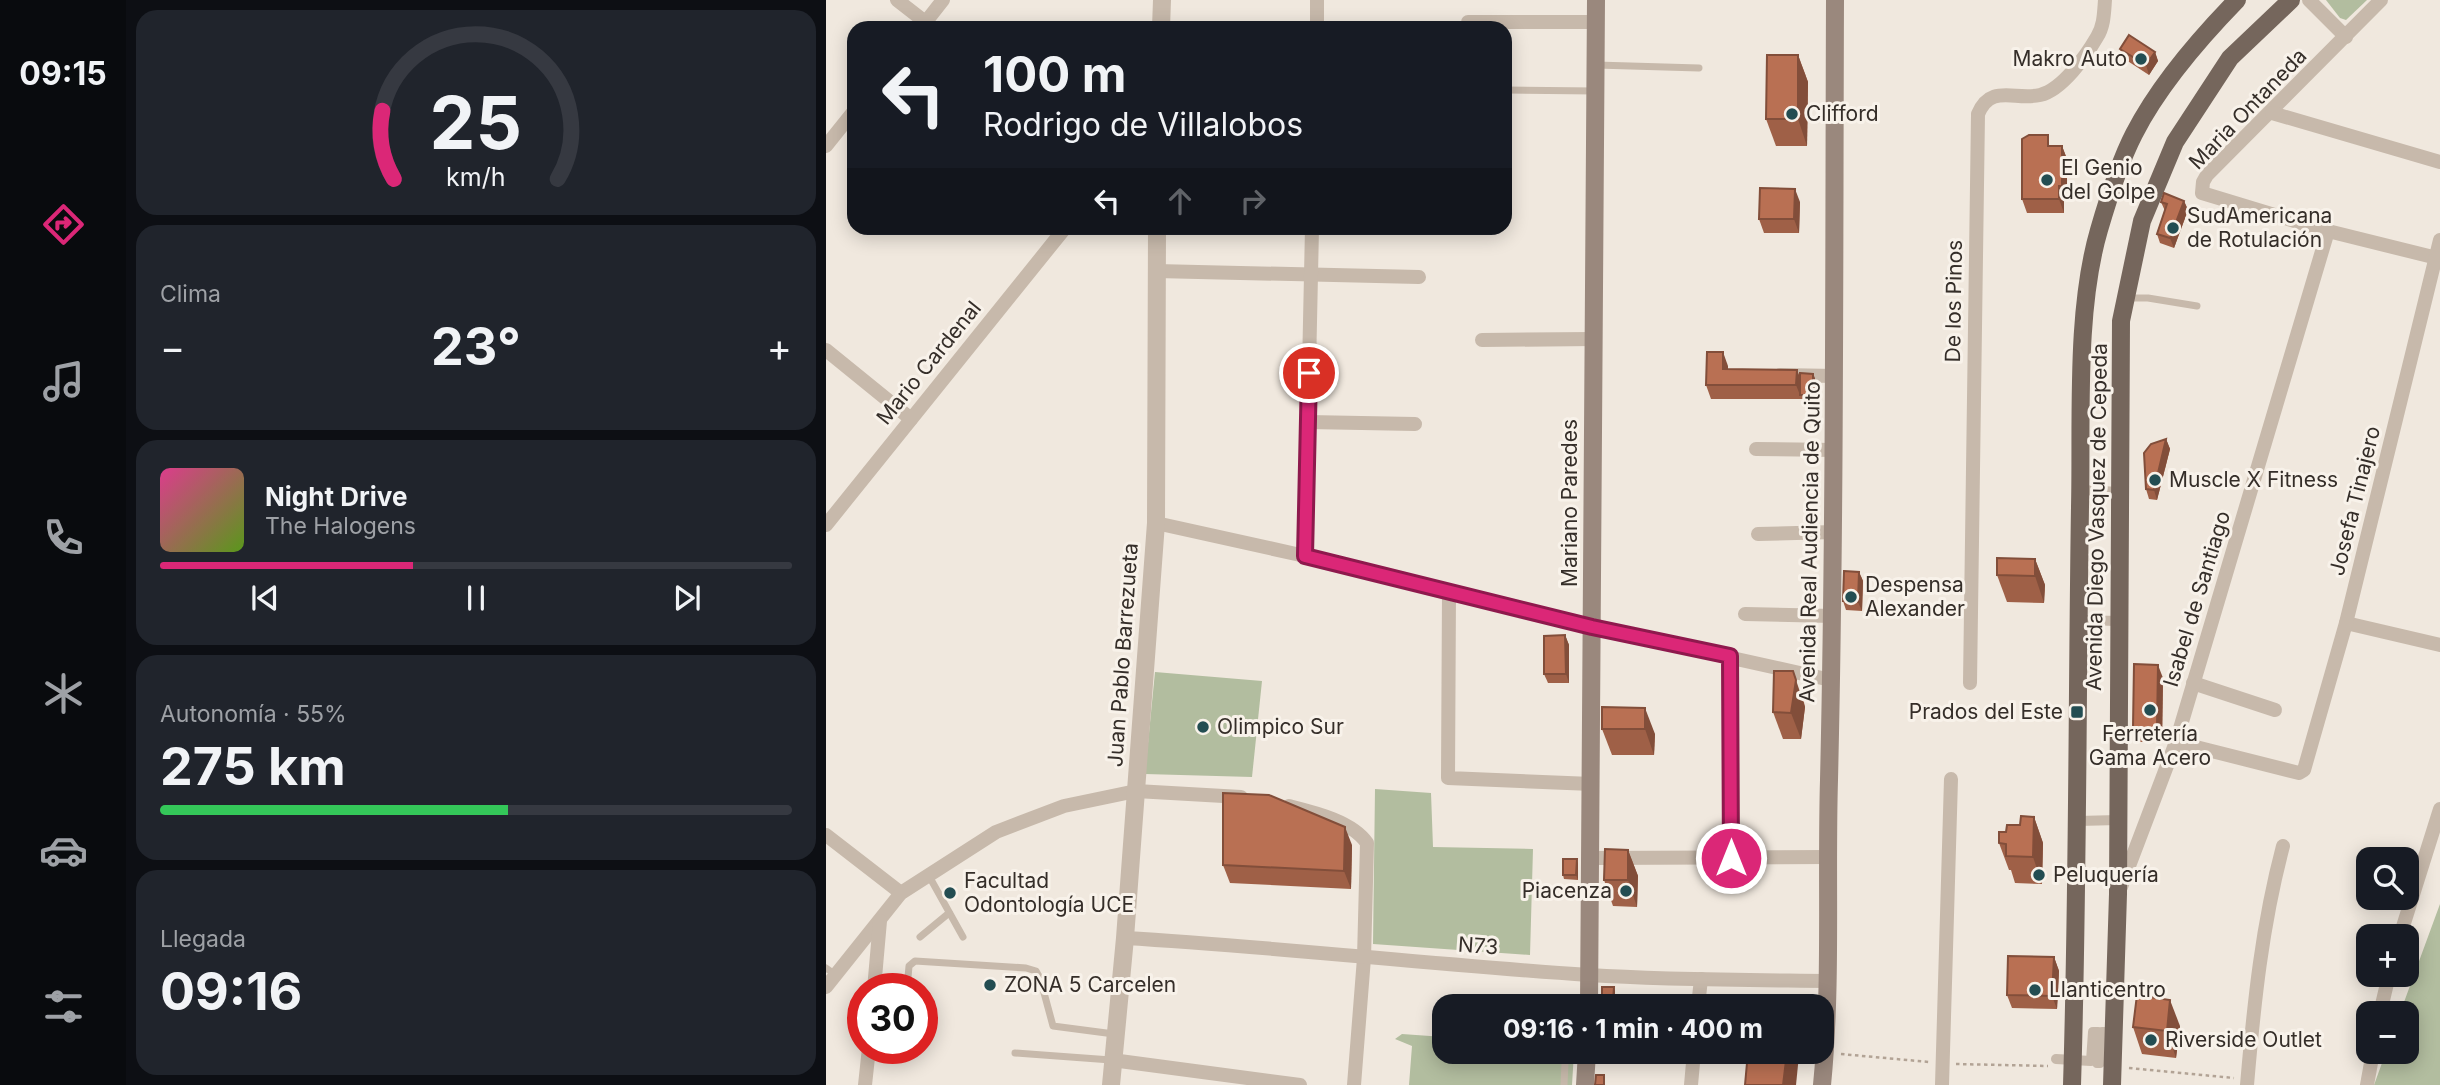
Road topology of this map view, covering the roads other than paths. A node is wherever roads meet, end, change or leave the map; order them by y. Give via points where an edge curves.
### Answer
1 (897, 0) edge
2 (943, 0) edge
3 (1162, 0) edge
4 (1317, 0) edge
5 (1596, 0) edge
6 (1835, 0) edge
7 (2105, 0) edge
8 (2237, 0) edge
9 (2291, 0) edge
10 (2309, 0) edge
11 (2381, 0) edge
12 (920, 21) edge
13 (929, 21) edge
14 (1161, 21) edge
15 (1317, 21) edge
16 (1512, 22) edge
17 (1593, 22) junction
18 (2346, 37) junction
19 (1596, 65) junction
20 (1699, 68) dead end
21 (1512, 90) edge
22 (1595, 91) junction
23 (2272, 113) junction
24 (847, 120) edge
25 (826, 146) edge
26 (2440, 162) edge
27 (2328, 231) junction
28 (1059, 235) edge
29 (1157, 235) edge
30 (1312, 235) edge
31 (2440, 240) edge
32 (2437, 258) junction
33 (1156, 271) junction
34 (1311, 274) junction
35 (1419, 277) dead end
36 (2126, 298) junction
37 (2197, 306) dead end
38 (1594, 339) junction
39 (1482, 340) dead end
40 (826, 350) edge
41 (1758, 375) edge
42 (1835, 376) junction
43 (911, 419) junction
44 (1308, 422) junction
45 (1415, 424) dead end
46 (1756, 449) dead end
47 (1835, 450) junction
48 (2081, 490) junction
49 (2120, 492) junction
50 (1156, 523) junction
51 (826, 526) edge
52 (1834, 533) junction
53 (1758, 534) dead end
54 (1305, 556) junction
55 (1449, 592) junction
56 (1745, 614) dead end
57 (1833, 616) junction
58 (2078, 620) junction
59 (2119, 621) junction
60 (2346, 623) junction
61 (1592, 627) junction
62 (2440, 645) edge
63 (1730, 656) junction
64 (1831, 680) junction
65 (1970, 683) dead end
66 (2193, 683) junction
67 (2275, 710) dead end
68 (2176, 742) junction
69 (1951, 779) dead end
70 (1591, 784) junction
71 (1136, 791) junction
72 (2440, 809) edge
73 (2118, 820) junction
74 (2078, 821) junction
75 (826, 835) edge
76 (2283, 846) dead end
77 (1827, 857) junction
78 (1592, 858) junction
79 (1731, 858) junction
80 (928, 876) junction
81 (901, 893) junction
82 (2118, 894) junction
83 (949, 913) junction
84 (880, 920) junction
85 (2404, 924) edge
86 (920, 937) dead end
87 (963, 937) dead end
88 (1125, 938) junction
89 (1364, 958) junction
90 (875, 973) edge
91 (908, 973) edge
92 (1591, 975) junction
93 (829, 977) edge
94 (1701, 979) junction
95 (1828, 981) junction
96 (1590, 994) edge
97 (1699, 994) edge
98 (1115, 1034) junction
99 (1015, 1052) dead end
100 (1112, 1060) junction
101 (2064, 1060) junction
102 (867, 1064) edge
103 (1565, 1064) edge
104 (1586, 1064) edge
105 (1693, 1064) edge
106 (2371, 1064) edge
107 (2112, 1076) edge
108 (2248, 1082) edge
109 (865, 1085) edge
110 (1111, 1085) edge
111 (1300, 1085) edge
112 (1354, 1085) edge
113 (1564, 1085) edge
114 (1585, 1085) edge
115 (1691, 1085) edge
116 (1822, 1085) edge
117 (1942, 1085) edge
118 (2072, 1085) edge
119 (2367, 1085) edge

1 - 12 street
2 - 13 street
3 - 14 street
4 - 15 street
5 - 17 main road, Mariano Paredes
6 - 42 main road, Avenida Real Audiencia de Quito
7 - 65 street, De los Pinos via 2098,36 2061,83 2038,96 1996,95 1988,98 1978,114
8 - 48 main road, Avenida Diego Vasquez de Cepeda via 2164,88 2133,135 2098,232 2085,317
9 - 36 main road, Avenida Diego Vasquez de Cepeda via 2230,58 2175,142 2142,221
10 - 18 street
11 - 18 street, Maria Ontaneda
16 - 17 street
17 - 19 main road, Mariano Paredes
18 - 23 street, Maria Ontaneda
19 - 20 lane
19 - 22 main road, Mariano Paredes
21 - 22 lane
22 - 38 main road, Mariano Paredes
23 - 26 street
23 - 27 street, Maria Ontaneda via 2207,176 2202,193
24 - 25 street
27 - 32 street, Maria Ontaneda
27 - 66 street, Isabel de Santiago
28 - 43 street, Mario Cardenal
29 - 33 street, Juan Pablo Barrezueta
30 - 34 street
31 - 32 street, Josefa Tinajero
32 - 60 street, Josefa Tinajero
33 - 34 street
33 - 50 street, Juan Pablo Barrezueta
34 - 35 street
34 - 44 street
36 - 37 lane
36 - 49 main road, Avenida Diego Vasquez de Cepeda
38 - 39 street
38 - 61 main road, Mariano Paredes
40 - 43 street
41 - 42 street
42 - 47 main road, Avenida Real Audiencia de Quito
43 - 51 street, Mario Cardenal
44 - 45 street
44 - 54 street
46 - 47 street
47 - 52 main road, Avenida Real Audiencia de Quito
48 - 49 street
48 - 58 main road, Avenida Diego Vasquez de Cepeda
49 - 59 main road, Avenida Diego Vasquez de Cepeda
50 - 54 street
50 - 71 street, Juan Pablo Barrezueta
52 - 53 street
52 - 57 main road, Avenida Real Audiencia de Quito
54 - 55 street
55 - 61 street
55 - 70 street via 1448,778
56 - 57 street
57 - 64 main road, Avenida Real Audiencia de Quito
58 - 59 street
58 - 74 main road, Avenida Diego Vasquez de Cepeda
59 - 73 main road, Avenida Diego Vasquez de Cepeda
60 - 62 street
60 - 68 street, Josefa Tinajero via 2304,769 2299,773
61 - 63 street
61 - 70 main road, Mariano Paredes
63 - 64 street
63 - 79 street
64 - 77 main road, Avenida Real Audiencia de Quito
66 - 67 street
66 - 68 street, Isabel de Santiago
68 - 82 street, Isabel de Santiago
69 - 117 street
70 - 78 main road, Mariano Paredes
71 - 80 street via 1030,818 996,832
71 - 88 street, Juan Pablo Barrezueta
71 - 89 street via 1264,800 1308,811 1362,835 1369,851
72 - 85 street
73 - 74 street
73 - 82 main road, Avenida Diego Vasquez de Cepeda
74 - 101 main road, Avenida Diego Vasquez de Cepeda
75 - 81 street
76 - 108 street via 2256,975
77 - 79 street
77 - 95 main road, Avenida Real Audiencia de Quito
78 - 79 street
78 - 92 main road, Mariano Paredes
80 - 81 street
80 - 83 lane
81 - 84 street
82 - 107 main road, Avenida Diego Vasquez de Cepeda
83 - 86 lane
83 - 87 lane
84 - 90 street
84 - 93 street
88 - 89 street, N73
88 - 98 street, Juan Pablo Barrezueta
89 - 92 street, N73
89 - 112 street
91 - 98 lane via 915,961 1026,968 1040,978 1053,1026
92 - 94 street, N73
92 - 96 main road, Mariano Paredes
94 - 95 street, N73
94 - 97 street
95 - 116 main road, Avenida Real Audiencia de Quito
98 - 100 street, Juan Pablo Barrezueta
99 - 100 lane
100 - 110 street, Juan Pablo Barrezueta
100 - 111 street
101 - 107 street via 2091,1061 2093,1032 2098,1032 2100,1063 2102,1032 2107,1032 2106,1067
101 - 118 main road, Avenida Diego Vasquez de Cepeda
102 - 109 street
103 - 113 lane
104 - 114 main road
105 - 115 street
106 - 119 street

